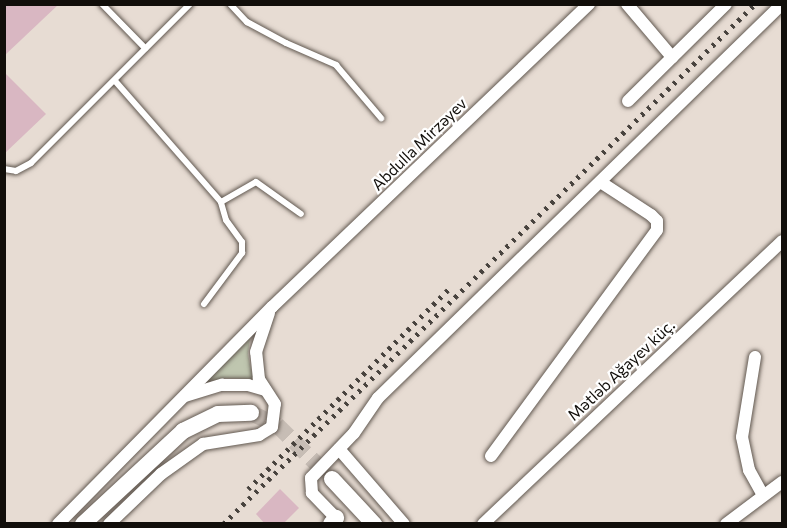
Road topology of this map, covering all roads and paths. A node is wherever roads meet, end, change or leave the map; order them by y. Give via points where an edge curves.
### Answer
1 (102, 4) edge
2 (190, 4) edge
3 (230, 4) edge
4 (589, 4) edge
5 (627, 4) edge
6 (726, 4) edge
7 (782, 4) edge
8 (145, 48) junction
9 (672, 57) junction
10 (116, 82) junction
11 (628, 101) dead end
12 (381, 118) dead end
13 (4, 169) edge
14 (602, 183) junction
15 (221, 202) junction
16 (301, 214) dead end
17 (783, 241) edge
18 (204, 304) dead end
19 (272, 307) junction
20 (755, 357) dead end
21 (265, 390) junction
22 (181, 398) junction
23 (251, 414) tunnel mouth
24 (339, 449) junction
25 (491, 456) dead end
26 (332, 479) tunnel mouth
27 (783, 482) edge
28 (763, 495) junction
29 (336, 522) edge
30 (58, 524) edge
31 (83, 524) edge
32 (109, 524) edge
33 (374, 524) edge
34 (404, 524) edge
35 (483, 524) edge
36 (726, 524) edge

1 - 8 lane
2 - 8 lane
3 - 12 lane via 247,22 336,64
4 - 19 street, Abdulla Mirzəyev
5 - 9 street
6 - 9 street
7 - 14 street
8 - 10 lane
9 - 11 street
10 - 13 lane via 78,113 31,163 16,171
10 - 15 lane
14 - 24 street via 390,386
14 - 25 street via 651,215 657,221 657,230
15 - 16 lane via 256,182
15 - 18 lane via 226,220 242,242 242,254
17 - 35 street, Mətləb Ağayev küç.
19 - 21 street via 256,352
19 - 22 street, Abdulla Mirzəyev
20 - 28 street via 742,436 749,470
21 - 22 street via 248,385 222,385
21 - 32 street via 276,411 274,423 267,431 203,444 161,474
22 - 30 street, Abdulla Mirzəyev
23 - 31 street via 218,414 183,431
24 - 29 street via 315,472 310,487
24 - 34 street
26 - 33 street
27 - 28 street
28 - 36 street

